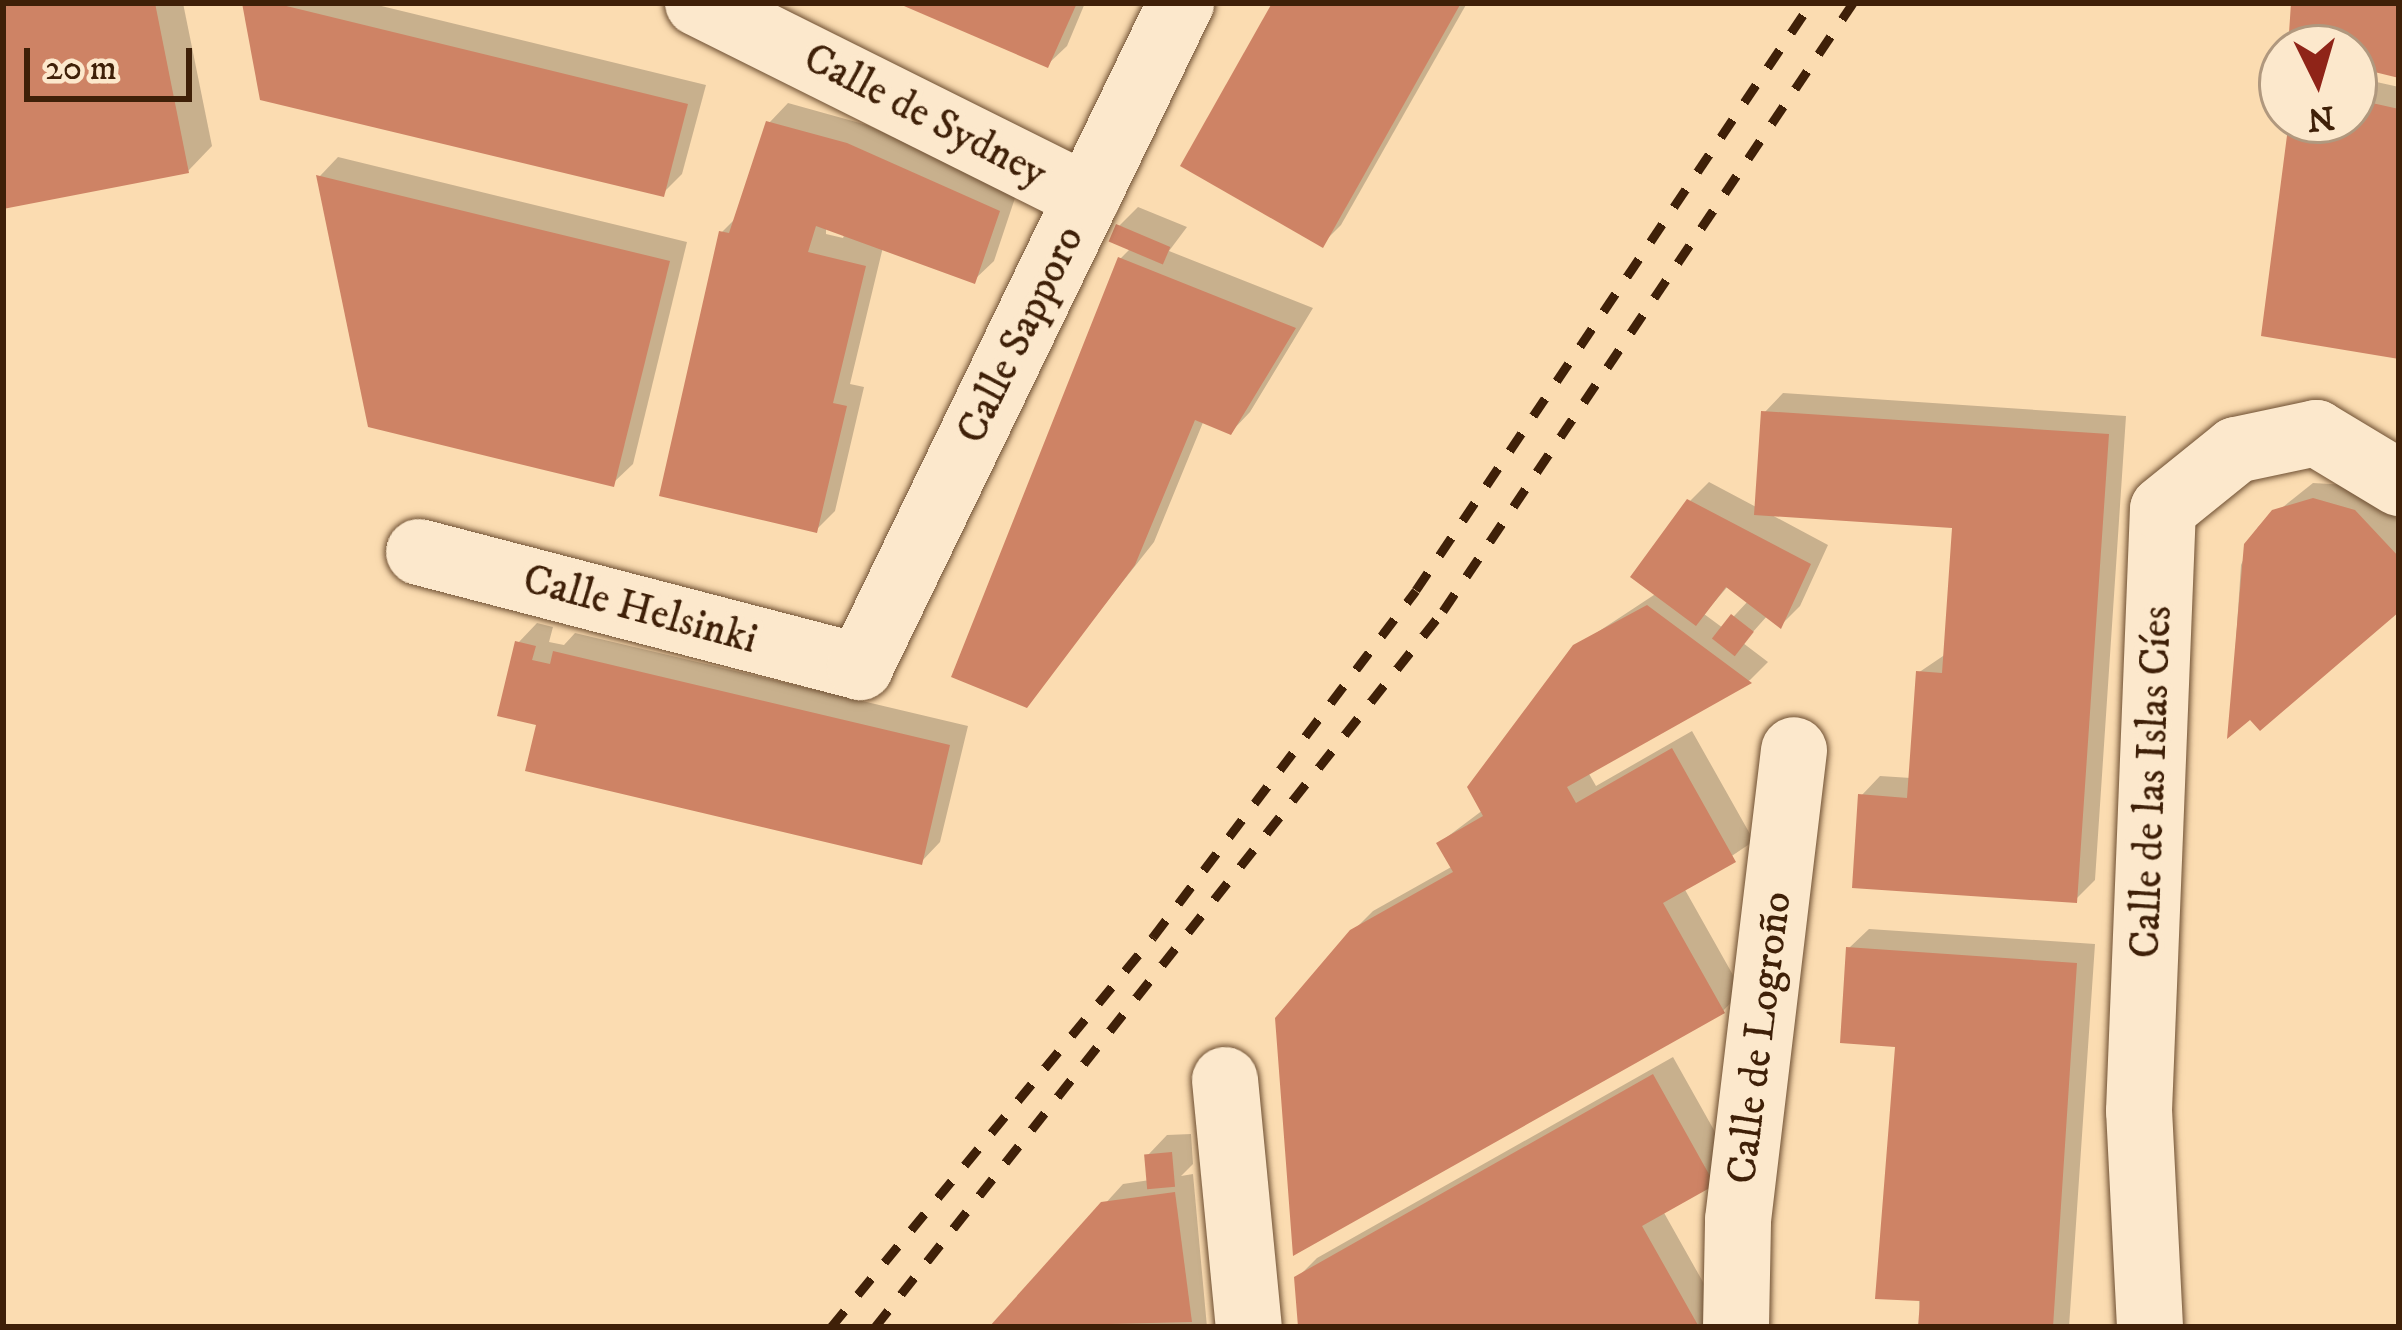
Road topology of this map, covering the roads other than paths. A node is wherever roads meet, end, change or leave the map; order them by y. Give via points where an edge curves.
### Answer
1 (698, 3) edge
2 (1181, 3) edge
3 (1087, 197) junction
4 (2399, 483) edge
5 (419, 552) dead end
6 (860, 667) joint
7 (1794, 750) dead end
8 (1226, 1080) dead end
9 (1249, 1327) edge
10 (1736, 1327) edge
11 (2150, 1327) edge

1 - 3 street, Calle de Sydney
2 - 3 street, Calle Sapporo
3 - 6 street, Calle Sapporo
4 - 11 street, Calle de las Islas Cíes via 2316,433 2236,450 2163,509 2139,1111
5 - 6 street, Calle Helsinki
7 - 10 street, Calle de Logroño via 1738,1220
8 - 9 street

